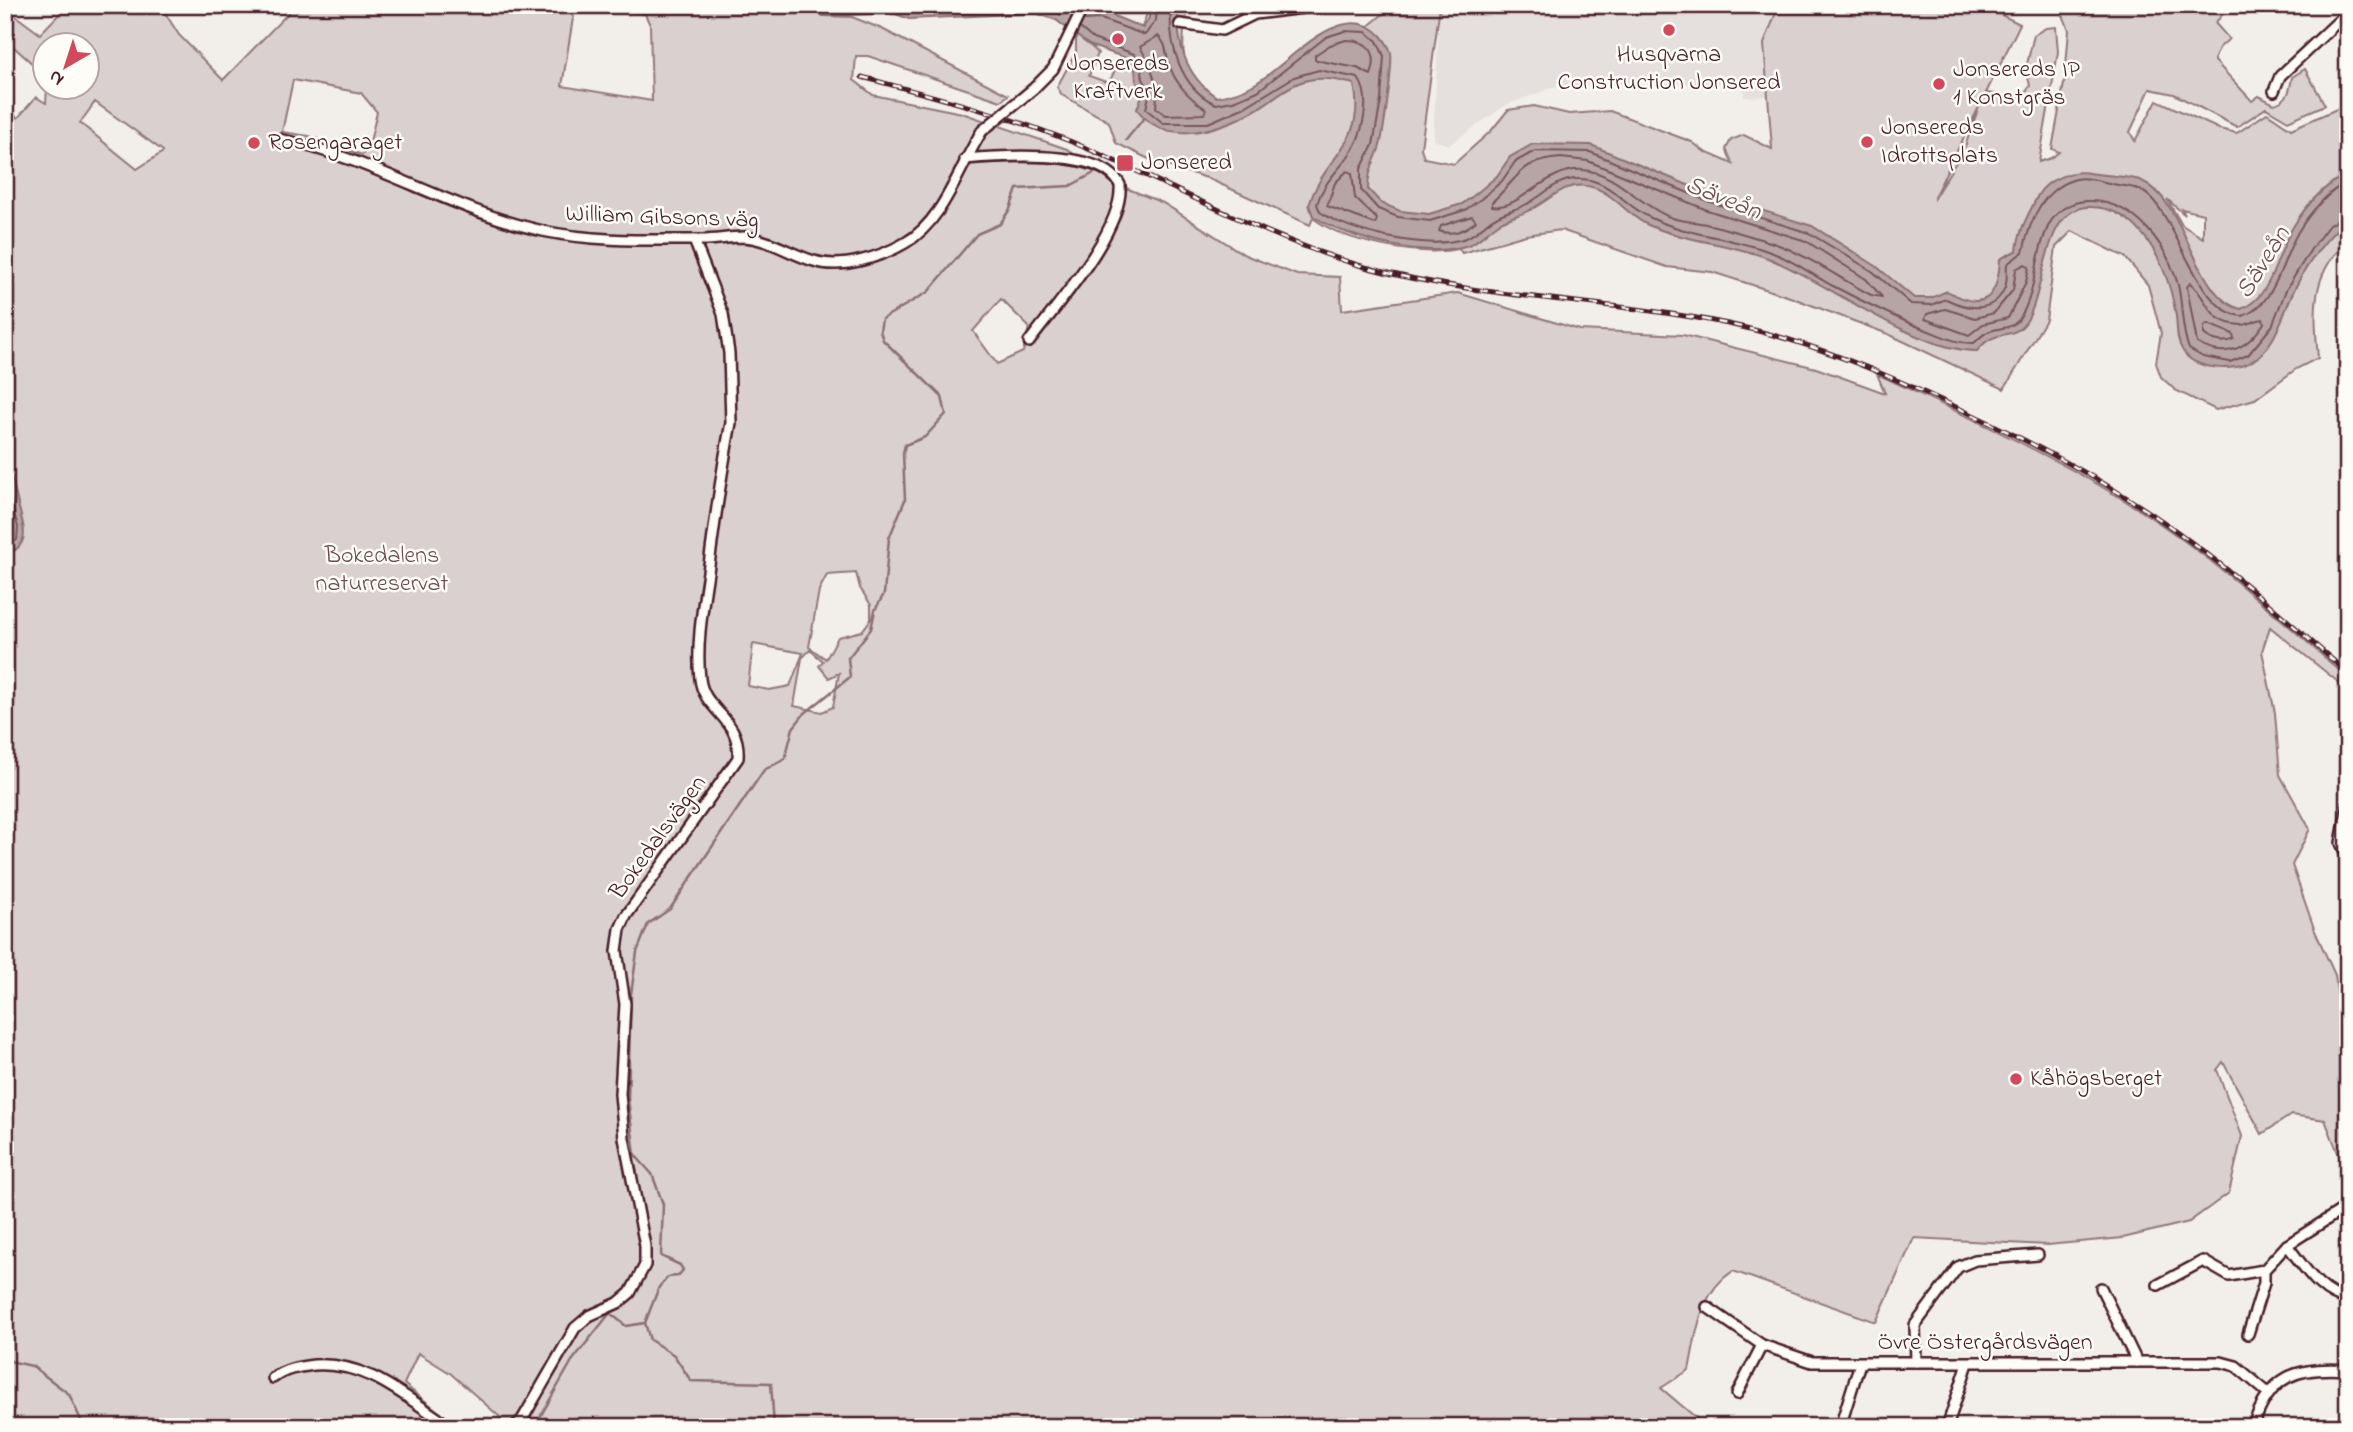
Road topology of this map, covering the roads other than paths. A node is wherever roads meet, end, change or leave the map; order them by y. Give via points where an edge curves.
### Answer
1 (1084, 5) edge
2 (1327, 5) edge
3 (2348, 12) edge
4 (1180, 24) dead end
5 (2274, 91) dead end
6 (278, 139) dead end
7 (965, 159) junction
8 (694, 240) junction
9 (1029, 342) dead end
10 (2348, 805) edge
11 (2348, 859) edge
12 (2348, 1206) edge
13 (2287, 1245) junction
14 (2038, 1255) dead end
15 (2264, 1270) junction
16 (2158, 1284) dead end
17 (2101, 1288) dead end
18 (2348, 1299) edge
19 (1707, 1307) dead end
20 (2248, 1334) dead end
21 (1762, 1345) junction
22 (1916, 1362) junction
23 (2137, 1362) junction
24 (1860, 1363) junction
25 (1968, 1363) junction
26 (2348, 1370) edge
27 (273, 1378) dead end
28 (2269, 1393) junction
29 (1737, 1394) dead end
30 (451, 1427) edge
31 (514, 1427) edge
32 (1840, 1427) edge
33 (1947, 1427) edge
34 (2253, 1427) edge

1 - 7 street, William Gibsons väg, bridge via 1053,69 982,131
2 - 4 street via 1255,13 1222,30
3 - 5 street via 2280,76
6 - 8 street, William Gibsons väg via 330,152 541,231 612,239
7 - 8 street, William Gibsons väg via 931,220 908,242 872,257 826,264 771,242 744,237
7 - 9 street via 1028,156 1082,162 1105,169 1120,186 1101,244
8 - 31 street, Bokedalsvägen via 723,314 731,400 702,617 700,684 734,730 738,758 626,916 617,941 625,1004 620,1094 645,1246 642,1276 631,1293 575,1328
10 - 11 street via 2341,843
12 - 13 street
13 - 15 street
13 - 18 street via 2326,1291
14 - 22 street via 1975,1260 1958,1267 1915,1325
15 - 16 street via 2229,1276 2203,1261
15 - 20 street
17 - 23 street
19 - 21 street, Övre Östergårdsvägen
21 - 24 street, Övre Östergårdsvägen via 1812,1362
21 - 29 street
22 - 24 street, Övre Östergårdsvägen
22 - 25 street, Övre Östergårdsvägen
23 - 25 street, Övre Östergårdsvägen
23 - 28 street, Övre Östergårdsvägen via 2221,1362 2236,1366
24 - 32 street
25 - 33 street
26 - 28 street via 2302,1370 2282,1379
27 - 30 street via 306,1366 348,1367 394,1388
28 - 34 street

